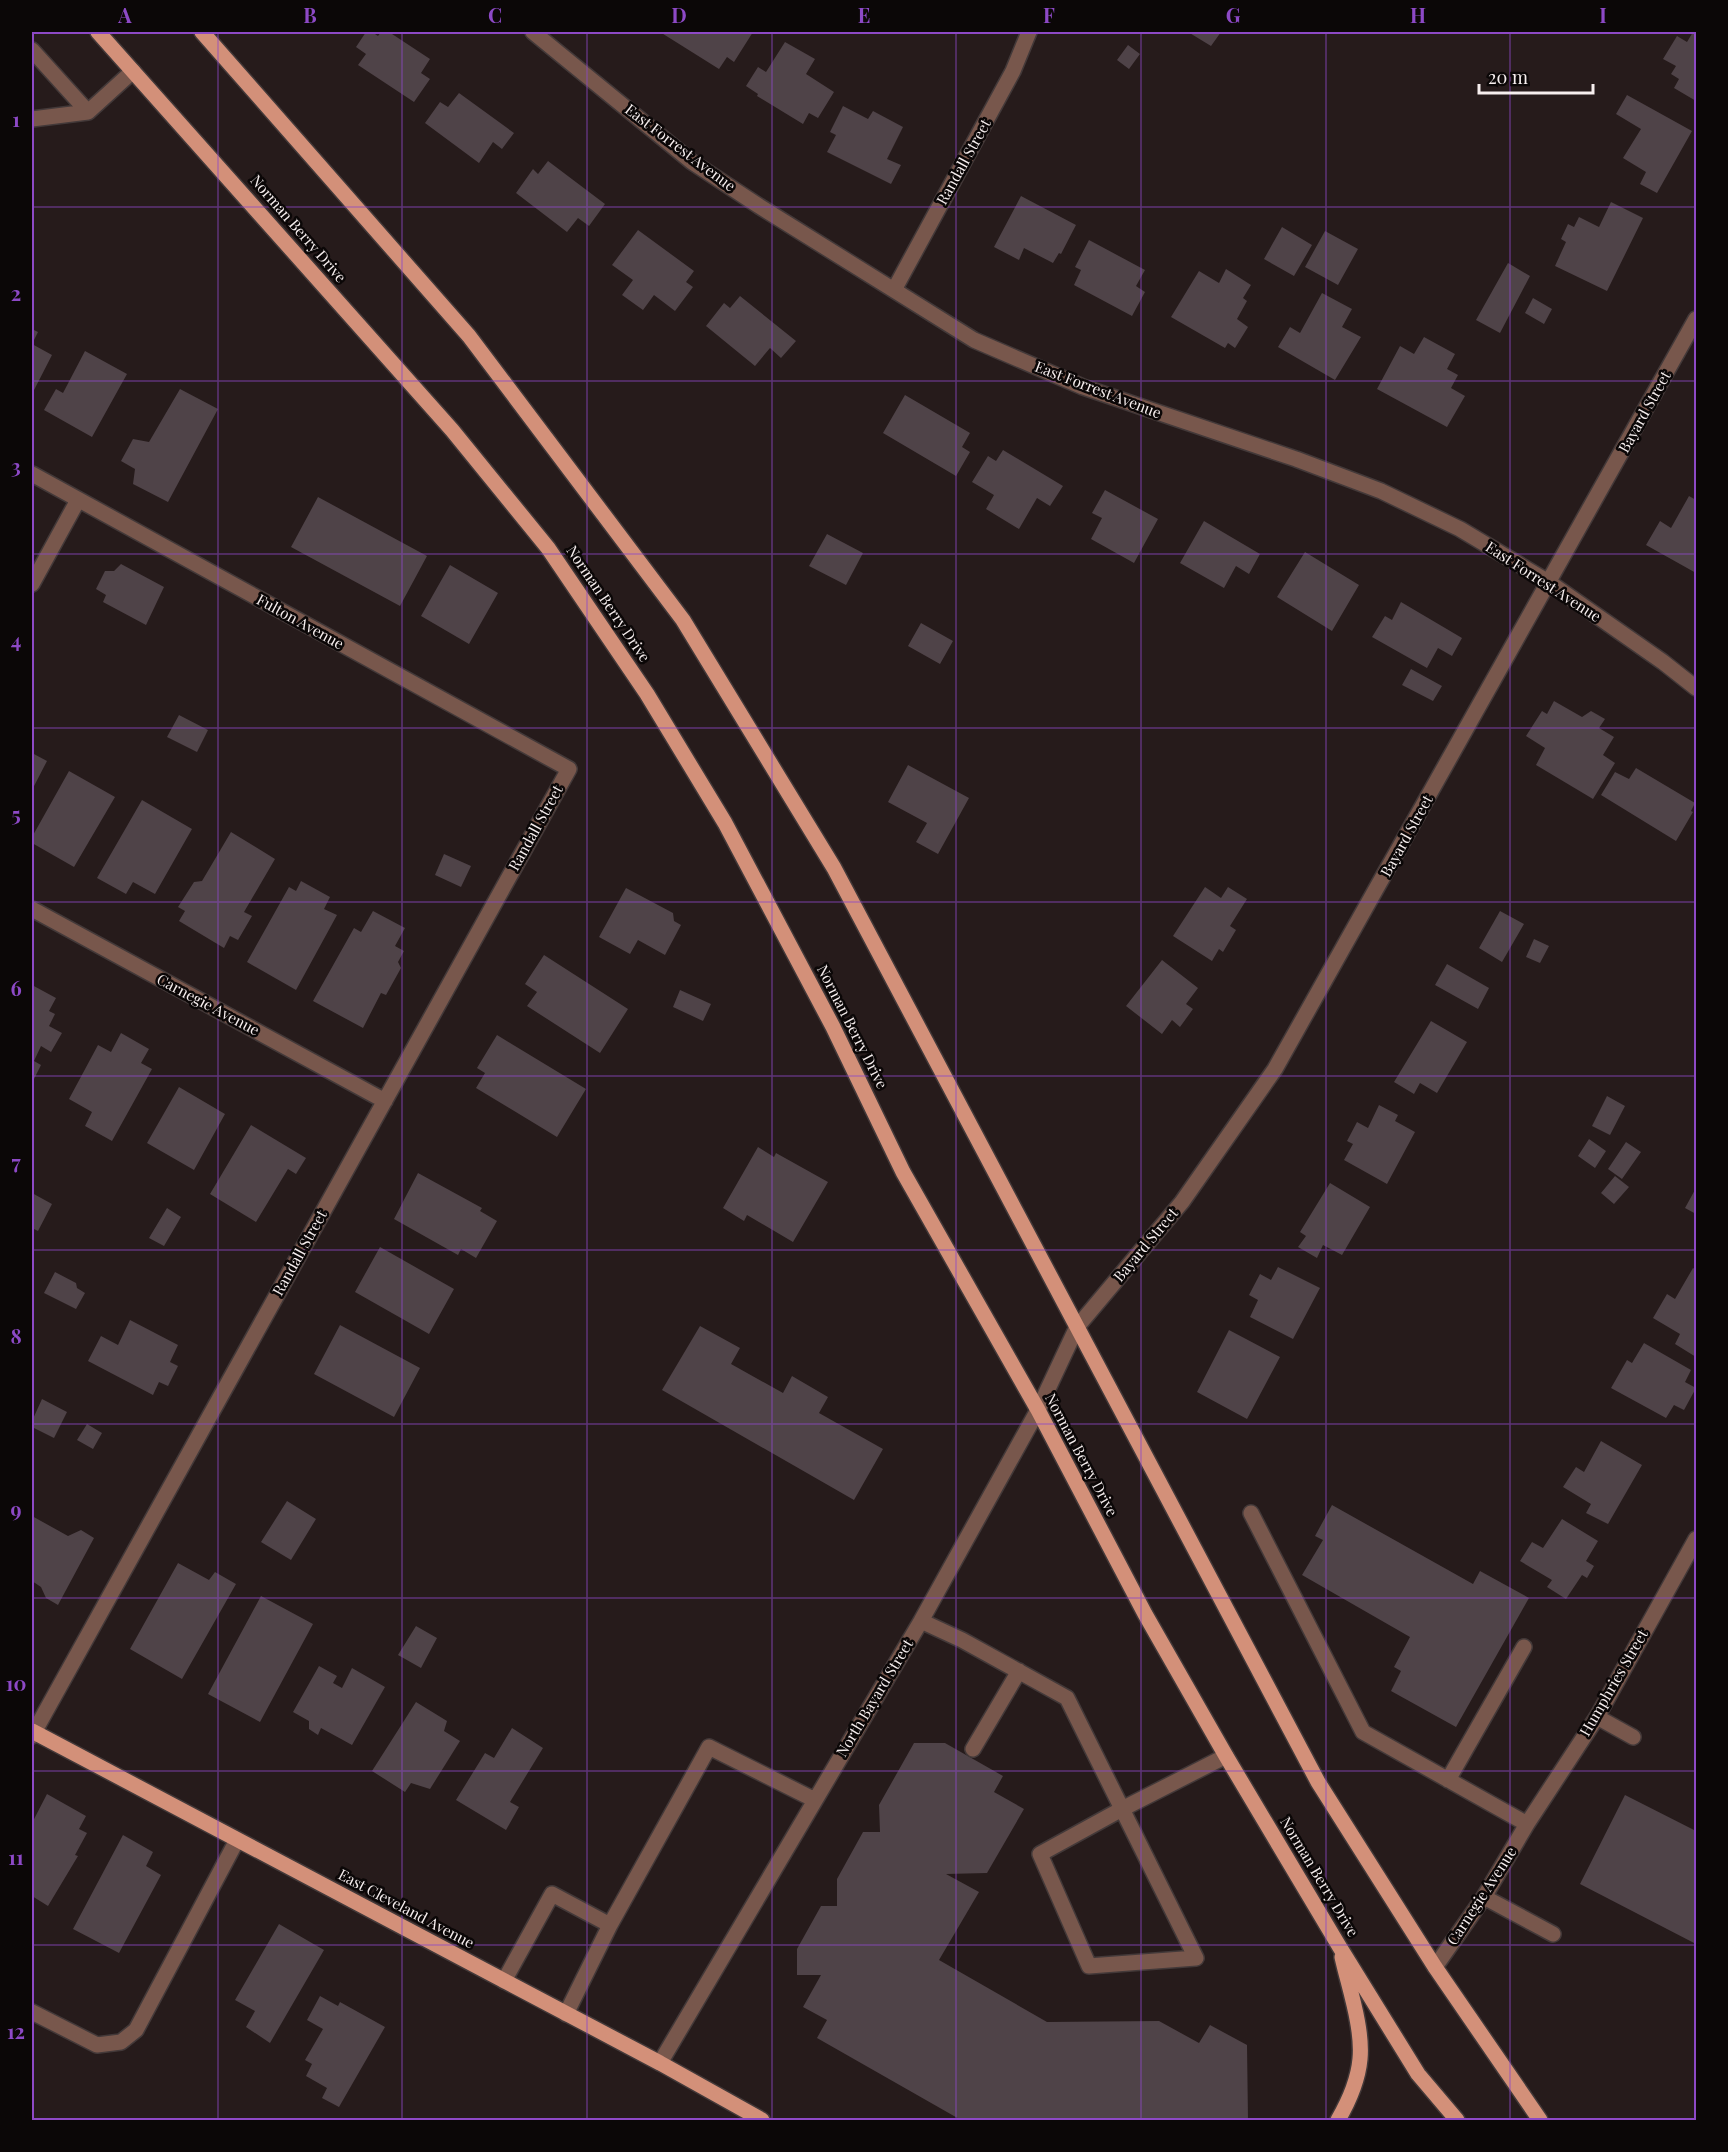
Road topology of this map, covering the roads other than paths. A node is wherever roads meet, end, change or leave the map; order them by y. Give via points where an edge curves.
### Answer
1 (98, 32) edge
2 (202, 32) edge
3 (533, 32) edge
4 (1029, 32) edge
5 (32, 50) edge
6 (133, 71) junction
7 (88, 112) junction
8 (32, 119) edge
9 (894, 290) junction
10 (1696, 319) edge
11 (32, 474) edge
12 (78, 500) junction
13 (1550, 583) junction
14 (32, 584) edge
15 (1696, 688) edge
16 (569, 769) joint
17 (32, 909) edge
18 (385, 1101) junction
19 (1077, 1327) junction
20 (1038, 1410) junction
21 (1251, 1514) dead end
22 (1696, 1539) edge
23 (921, 1621) junction
24 (1524, 1647) dead end
25 (1019, 1671) junction
26 (1596, 1717) junction
27 (32, 1733) edge
28 (1633, 1737) dead end
29 (973, 1749) dead end
30 (1226, 1756) junction
31 (1448, 1780) junction
32 (815, 1800) junction
33 (1122, 1809) junction
34 (1527, 1824) junction
35 (237, 1840) junction
36 (1484, 1897) junction
37 (610, 1925) junction
38 (1553, 1934) dead end
39 (1339, 1946) junction
40 (1436, 1967) junction
41 (504, 1981) junction
42 (32, 2012) edge
43 (566, 2014) junction
44 (660, 2063) junction
45 (762, 2121) edge
46 (1338, 2121) edge
47 (1457, 2121) edge
48 (1540, 2121) edge

1 - 6 main road, Norman Berry Drive
2 - 19 main road via 469,336 682,620 834,868
3 - 9 street, East Forrest Avenue via 692,162
4 - 9 street, Randall Street via 1013,71
5 - 7 street
6 - 7 street
6 - 20 main road, Norman Berry Drive via 452,430 548,548 627,665 725,823 903,1172
7 - 8 street
9 - 13 street, East Forrest Avenue via 974,340 1083,387 1381,491 1460,529
10 - 13 street, Bayard Street
11 - 12 street, Fulton Avenue
12 - 14 street
12 - 16 street, Fulton Avenue
13 - 15 street, East Forrest Avenue
13 - 19 street, Bayard Street via 1275,1069 1182,1202
16 - 18 street, Randall Street
17 - 18 street, Carnegie Avenue
18 - 27 street, Randall Street
19 - 20 street, North Bayard Street
19 - 40 main road via 1318,1782
20 - 23 street, North Bayard Street
20 - 30 main road, Norman Berry Drive via 1145,1614
21 - 31 street via 1363,1732
22 - 26 street, Humphries Street
23 - 25 street
23 - 32 street, North Bayard Street
24 - 31 street
25 - 29 street
25 - 33 street via 1067,1698
26 - 28 street
26 - 34 street, Humphries Street
27 - 35 main road, East Cleveland Avenue
30 - 33 street
30 - 39 main road, Norman Berry Drive
31 - 34 street
32 - 37 street via 709,1747
32 - 44 street, North Bayard Street
33 - 33 street via 1040,1854 1089,1966 1196,1958
34 - 36 street, Carnegie Avenue
35 - 41 main road, East Cleveland Avenue
35 - 42 street via 136,2030 122,2042 97,2045
36 - 38 street
36 - 40 street, Carnegie Avenue
37 - 41 street via 552,1894
37 - 43 street
39 - 46 main road via 1358,2030 1360,2058 1353,2088
39 - 47 main road, Norman Berry Drive via 1418,2074
40 - 48 main road
41 - 43 main road, East Cleveland Avenue
43 - 44 main road, East Cleveland Avenue
44 - 45 main road, East Cleveland Avenue

